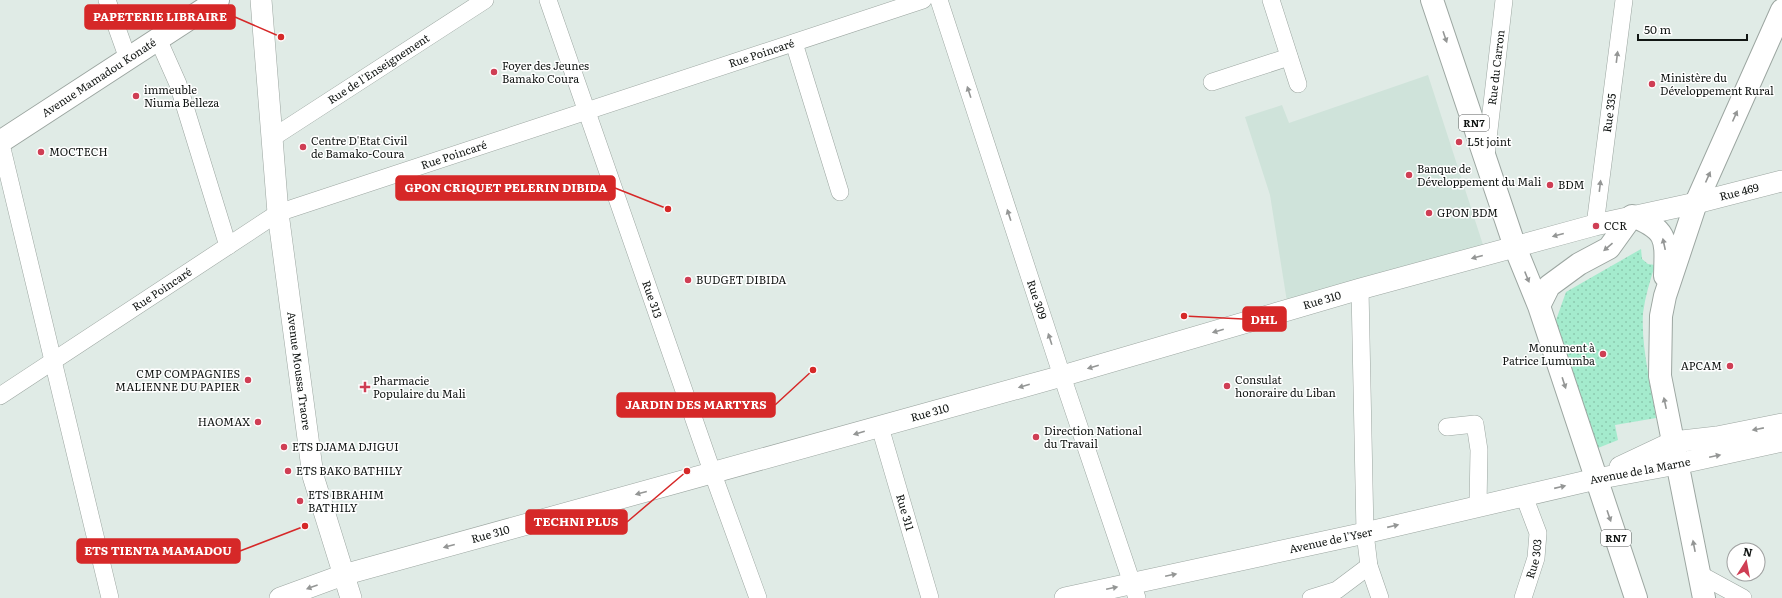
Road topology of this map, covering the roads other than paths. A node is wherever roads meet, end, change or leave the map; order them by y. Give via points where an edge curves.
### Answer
1 (107, 0) edge
2 (218, 0) edge
3 (261, 0) edge
4 (485, 0) edge
5 (548, 0) edge
6 (923, 0) edge
7 (939, 0) edge
8 (1271, 0) edge
9 (1432, 0) edge
10 (1504, 0) edge
11 (1624, 0) edge
12 (1782, 10) edge
13 (158, 39) junction
14 (1776, 39) edge
15 (794, 42) junction
16 (1289, 57) junction
17 (128, 59) junction
18 (1212, 82) dead end
19 (1298, 84) dead end
20 (586, 111) junction
21 (272, 138) junction
22 (0, 141) edge
23 (1485, 158) junction
24 (1782, 181) edge
25 (840, 192) dead end
26 (1696, 204) junction
27 (278, 213) junction
28 (1632, 216) junction
29 (1595, 225) junction
30 (228, 246) junction
31 (1515, 247) junction
32 (1360, 289) junction
33 (1665, 296) junction
34 (1539, 306) junction
35 (52, 362) junction
36 (1062, 376) junction
37 (0, 396) edge
38 (1782, 424) edge
39 (880, 427) junction
40 (1447, 427) dead end
41 (1782, 441) edge
42 (1673, 442) junction
43 (1677, 464) junction
44 (713, 474) junction
45 (1596, 479) junction
46 (1524, 496) junction
47 (1478, 506) junction
48 (1365, 533) junction
49 (1369, 566) junction
50 (1699, 574) junction
51 (343, 575) junction
52 (1135, 591) edge
53 (110, 598) edge
54 (280, 598) edge
55 (351, 598) edge
56 (758, 598) edge
57 (930, 598) edge
58 (1065, 598) edge
59 (1314, 598) edge
60 (1380, 598) edge
61 (1523, 598) edge
62 (1636, 598) edge
63 (1704, 598) edge
64 (1743, 598) edge

1 - 17 street
2 - 13 main road, Avenue Mamadou Konaté
3 - 21 street, Avenue Moussa Traore
4 - 21 street, Rue de l'Enseignement
5 - 20 street, Rue 313
6 - 15 street, Rue Poincaré
36 -> 7 street, Rue 309
8 - 16 street
9 -> 23 main road, RN7
10 - 23 street, Rue du Carron
29 -> 11 street, Rue 335
12 - 14 main road
13 - 17 main road, Avenue Mamadou Konaté
13 - 30 street via 178,84
26 -> 14 main road
15 - 20 street, Rue Poincaré
15 - 25 street
16 - 18 street
16 - 19 street
17 - 22 main road, Avenue Mamadou Konaté
20 - 27 street, Rue Poincaré
20 - 44 street, Rue 313
21 - 27 street, Avenue Moussa Traore
22 - 35 street
23 - 31 main road, RN7
24 - 26 street, Rue 469
26 - 28 street, Rue 469
26 - 33 main road
27 - 30 street, Rue Poincaré
27 - 51 street, Avenue Moussa Traore via 313,476
28 - 29 street, Rue 469
33 -> 28 main road via 1666,245 1661,232
28 -> 34 main road via 1609,248 1579,264 1549,286
29 -> 31 street, Rue 310
30 - 35 street, Rue Poincaré
31 -> 32 street, Rue 310
31 -> 34 main road, RN7
32 -> 36 street, Rue 310
32 - 48 street
42 -> 33 main road via 1660,376 1661,316
34 -> 45 main road, RN7
35 - 37 street, Rue Poincaré
35 - 53 street
36 -> 39 street, Rue 310
36 - 52 street, Rue 309
38 -> 42 street, Avenue de la Marne via 1717,437
39 -> 44 street, Rue 310
39 - 57 street, Rue 311
40 - 47 street via 1475,424 1480,450
43 -> 41 street, Avenue de la Marne
42 - 43 main road
42 - 45 street, Avenue de la Marne
43 - 45 street, Avenue de la Marne
50 -> 43 main road
44 -> 51 street, Rue 310
44 - 56 street, Rue 313
46 -> 45 street, Avenue de l'Yser
45 -> 62 main road, RN7
46 - 47 street, Avenue de l'Yser
46 - 61 street, Rue 303 via 1538,533 1536,558
48 -> 47 street, Avenue de l'Yser
48 - 49 street
52 -> 48 street, Avenue de l'Yser
49 - 59 street via 1337,590
49 - 60 street
50 - 63 main road
50 - 64 street
51 -> 54 street, Rue 310
51 - 55 street, Avenue Moussa Traore
58 -> 52 street, Avenue de l'Yser

